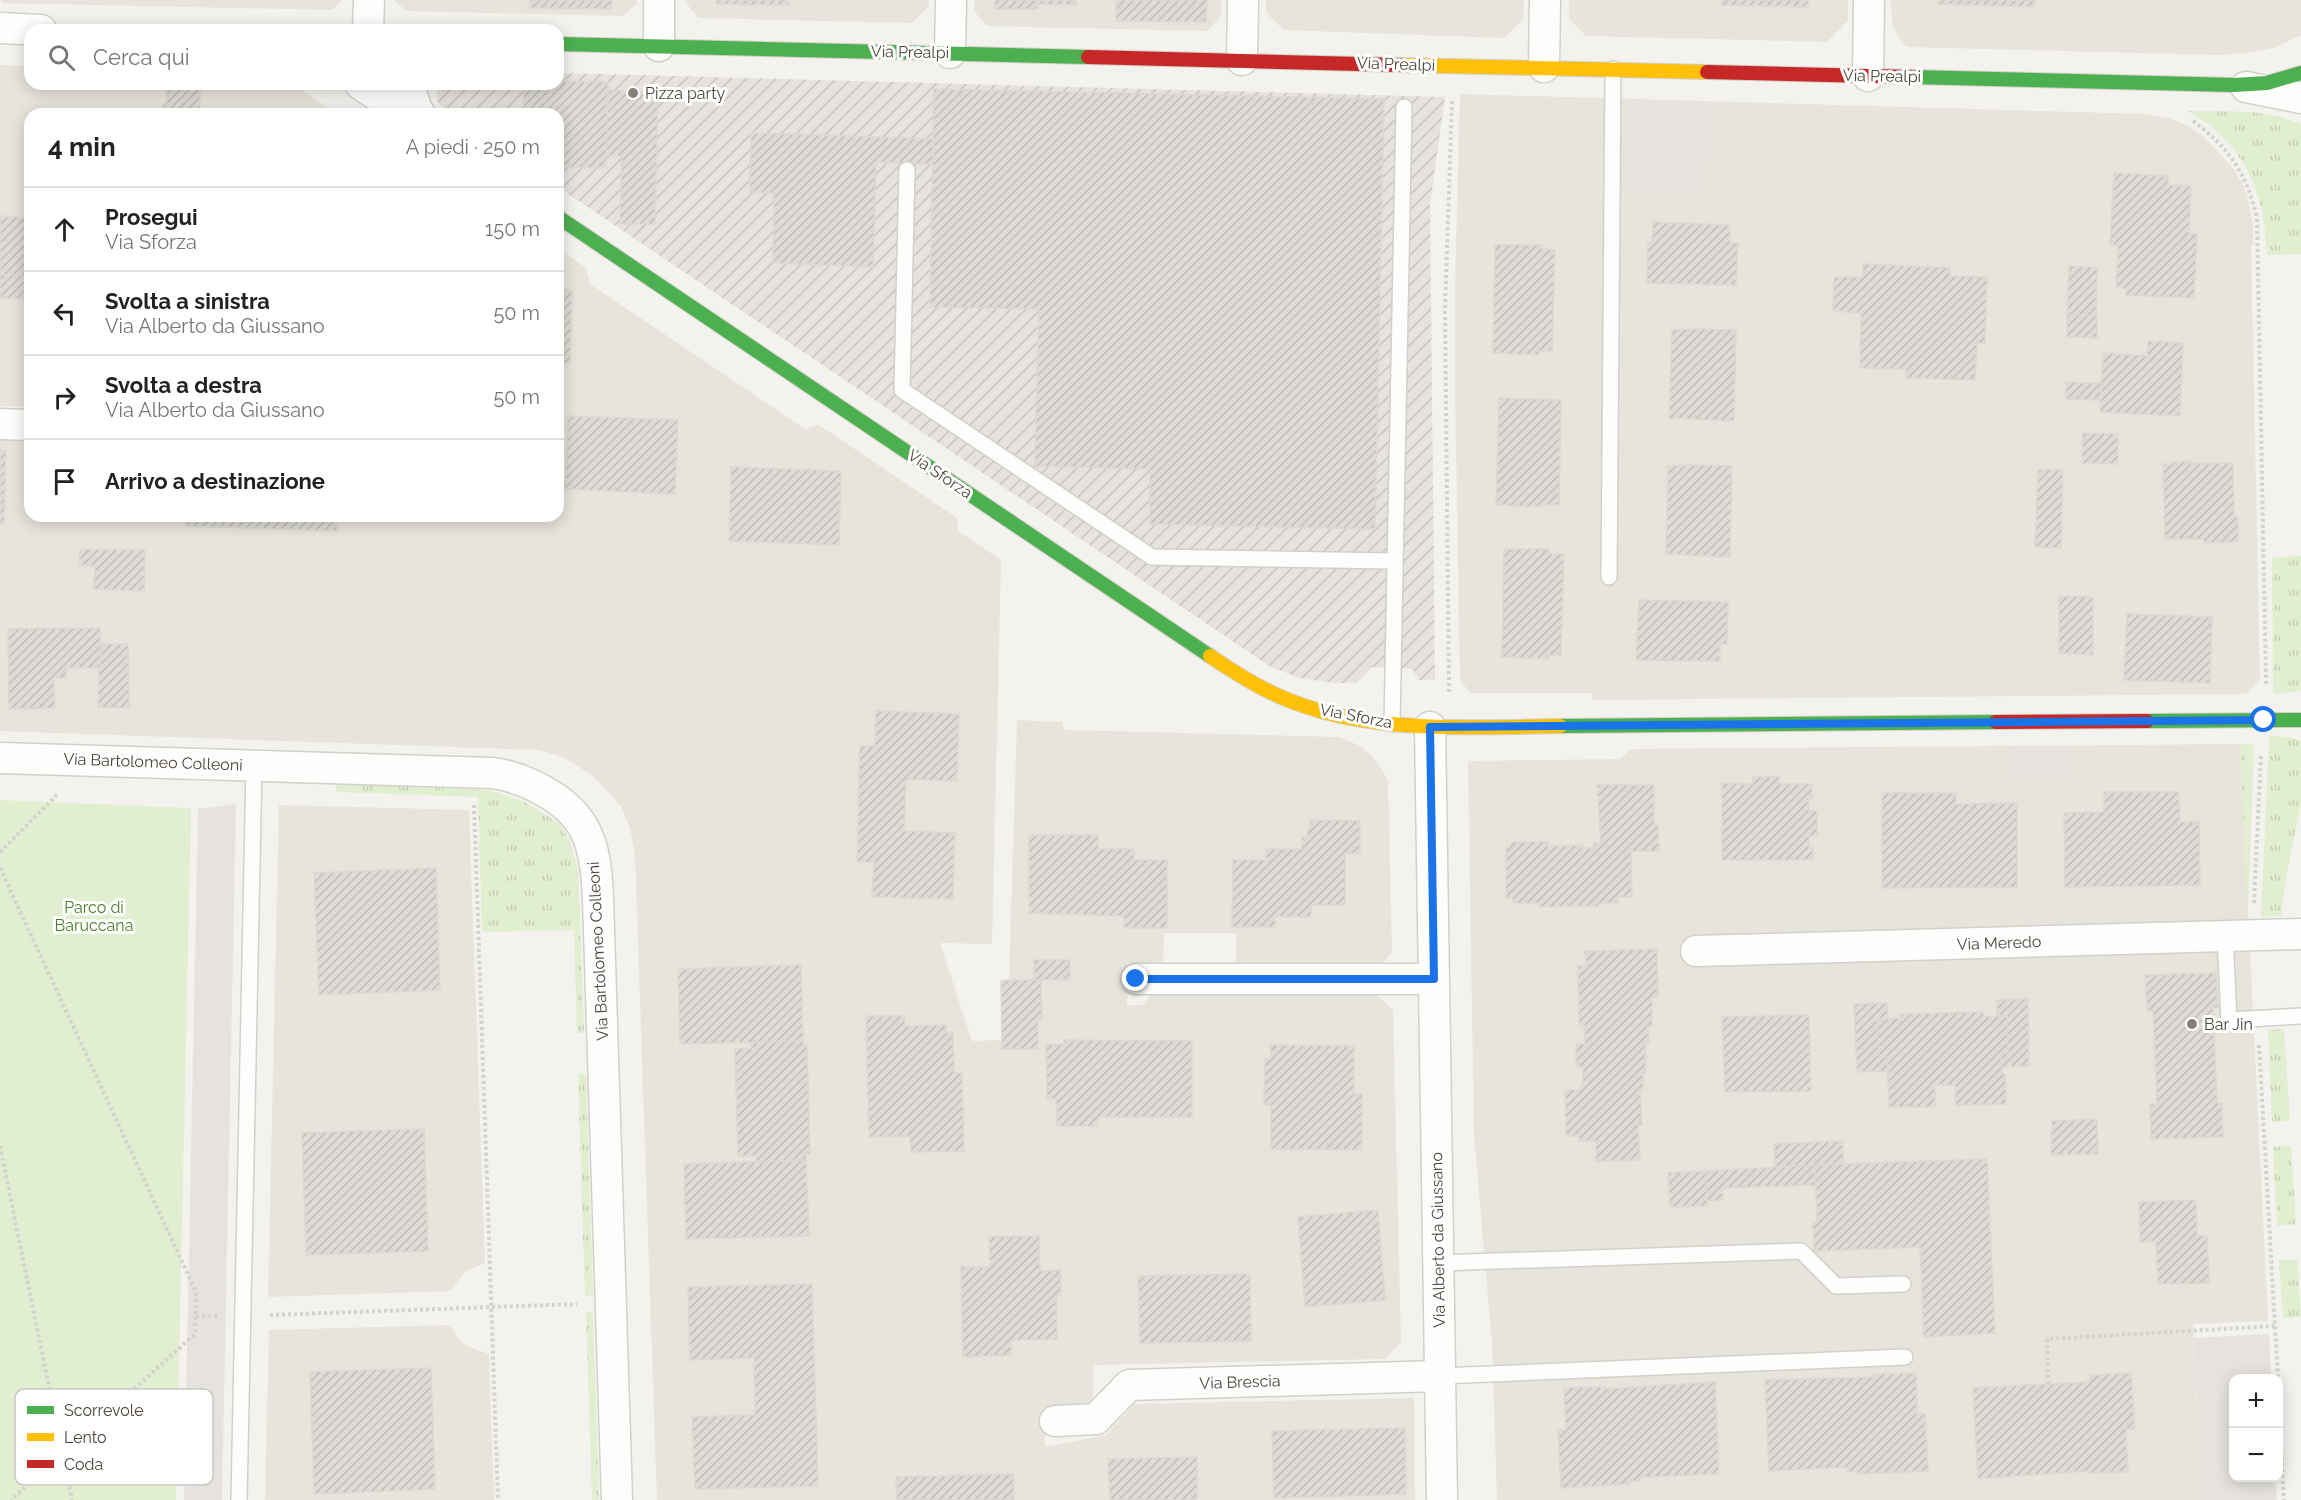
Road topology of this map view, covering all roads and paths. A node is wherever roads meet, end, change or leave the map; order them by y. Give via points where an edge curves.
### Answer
1 (369, 0) edge
2 (660, 0) edge
3 (951, 0) edge
4 (1243, 0) edge
5 (1545, 0) edge
6 (1869, 0) edge
7 (368, 24) edge
8 (0, 28) edge
9 (24, 29) edge
10 (564, 44) edge
11 (659, 46) junction
12 (950, 53) junction
13 (1242, 60) junction
14 (1453, 66) junction
15 (1544, 67) junction
16 (1613, 69) junction
17 (2301, 74) edge
18 (1868, 76) junction
19 (2234, 85) junction
20 (369, 90) edge
21 (411, 90) edge
22 (2301, 98) edge
23 (1404, 106) dead end
24 (396, 108) edge
25 (416, 108) edge
26 (907, 170) dead end
27 (564, 221) edge
28 (0, 424) edge
29 (24, 425) edge
30 (1395, 561) junction
31 (1609, 577) dead end
32 (2301, 720) edge
33 (1392, 724) junction
34 (1440, 727) junction
35 (0, 759) edge
36 (254, 765) junction
37 (59, 792) dead end
38 (463, 803) dead end
39 (0, 852) edge
40 (0, 868) edge
41 (2301, 934) edge
42 (2225, 935) junction
43 (1696, 951) dead end
44 (1136, 979) dead end
45 (1434, 979) junction
46 (2301, 1016) edge
47 (0, 1146) edge
48 (1439, 1263) junction
49 (1903, 1284) dead end
50 (611, 1303) junction
51 (491, 1307) junction
52 (196, 1316) junction
53 (243, 1316) junction
54 (2275, 1326) dead end
55 (1905, 1357) dead end
56 (1440, 1376) junction
57 (2048, 1384) dead end
58 (49, 1389) edge
59 (134, 1389) edge
60 (1055, 1421) dead end
61 (2280, 1428) edge
62 (28, 1485) edge
63 (69, 1485) edge
64 (11, 1500) edge
65 (72, 1500) edge
66 (239, 1500) edge
67 (498, 1500) edge
68 (617, 1500) edge
69 (1442, 1500) edge
70 (2284, 1500) edge

1 - 7 street
2 - 11 street
3 - 12 street
4 - 13 street
5 - 15 street
6 - 18 street
8 - 9 street
10 - 11 street, Via Prealpi
11 - 12 street, Via Prealpi
12 - 13 street, Via Prealpi
13 - 14 street, Via Prealpi
14 - 15 street, Via Prealpi
14 - 34 path via 1445,311
15 - 16 street, Via Prealpi
16 - 18 street, Via Prealpi
16 - 31 lane
17 - 19 street, Via Prealpi via 2267,83
18 - 19 street, Via Prealpi
19 - 22 street, Via Prealpi
20 - 24 street
21 - 25 street
23 - 30 lane
26 - 30 lane via 902,390 1152,557
27 - 33 street, Via Sforza via 1241,677 1283,698 1320,710
28 - 29 street
30 - 33 lane
32 - 34 street, Via Sforza
33 - 34 street, Via Sforza
34 - 45 street, Via Alberto da Giussano
35 - 36 street, Via Bartolomeo Colleoni
36 - 50 street, Via Bartolomeo Colleoni via 504,774 542,790 578,818 590,840 597,881
36 - 53 lane
37 - 39 path
38 - 51 path via 474,803
40 - 52 path via 196,1292
41 - 42 street, Via Meredo
42 - 43 street, Via Meredo
42 - 46 lane via 2229,1020
44 - 45 street
45 - 48 street, Via Alberto da Giussano
47 - 58 path
48 - 49 lane via 1801,1251 1836,1286
48 - 56 street, Via Alberto da Giussano
50 - 51 path
50 - 68 street, Via Bartolomeo Colleoni
51 - 53 path
51 - 67 path
52 - 53 path
52 - 59 path via 195,1334
53 - 66 lane
54 - 57 path via 2047,1339
55 - 56 lane
56 - 60 street, Via Brescia via 1129,1386 1096,1419
56 - 69 street, Via Alberto da Giussano
61 - 70 path
62 - 64 path
63 - 65 path

